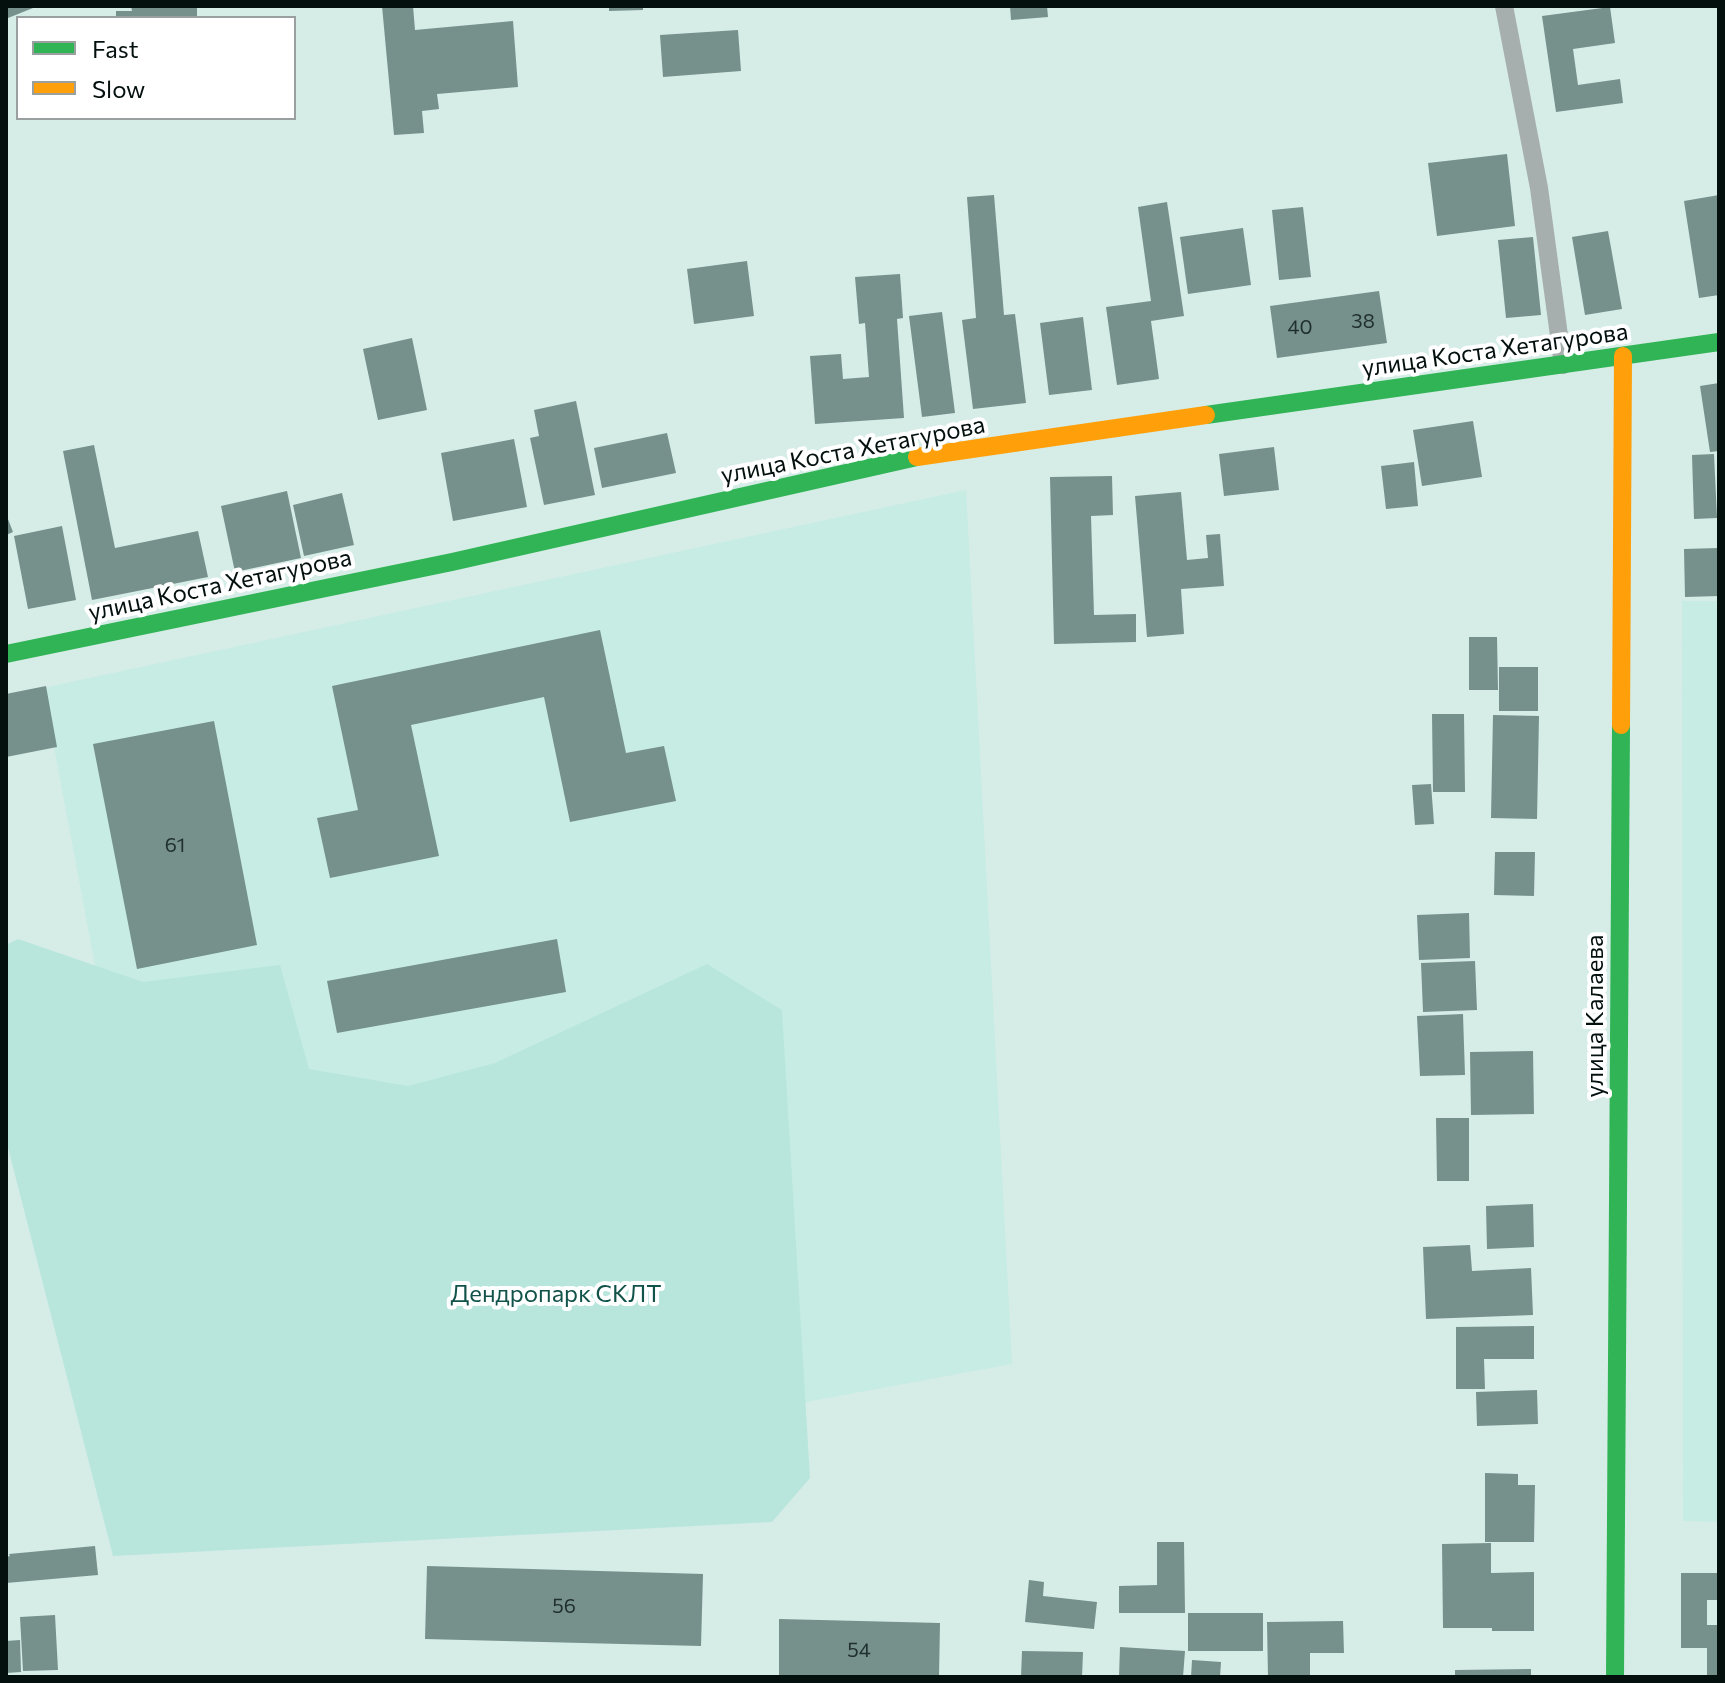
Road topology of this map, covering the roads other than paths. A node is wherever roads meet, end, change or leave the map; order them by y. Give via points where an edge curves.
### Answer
1 (1504, 6) edge
2 (1719, 342) edge
3 (1623, 356) junction
4 (1563, 365) junction
5 (6, 654) edge
6 (1615, 1677) edge

1 - 4 lane via 1539,188
2 - 3 main road, улица Коста Хетагурова
3 - 4 main road, улица Коста Хетагурова
3 - 6 main road, улица Калаева
4 - 5 main road, улица Коста Хетагурова via 920,456 452,562

